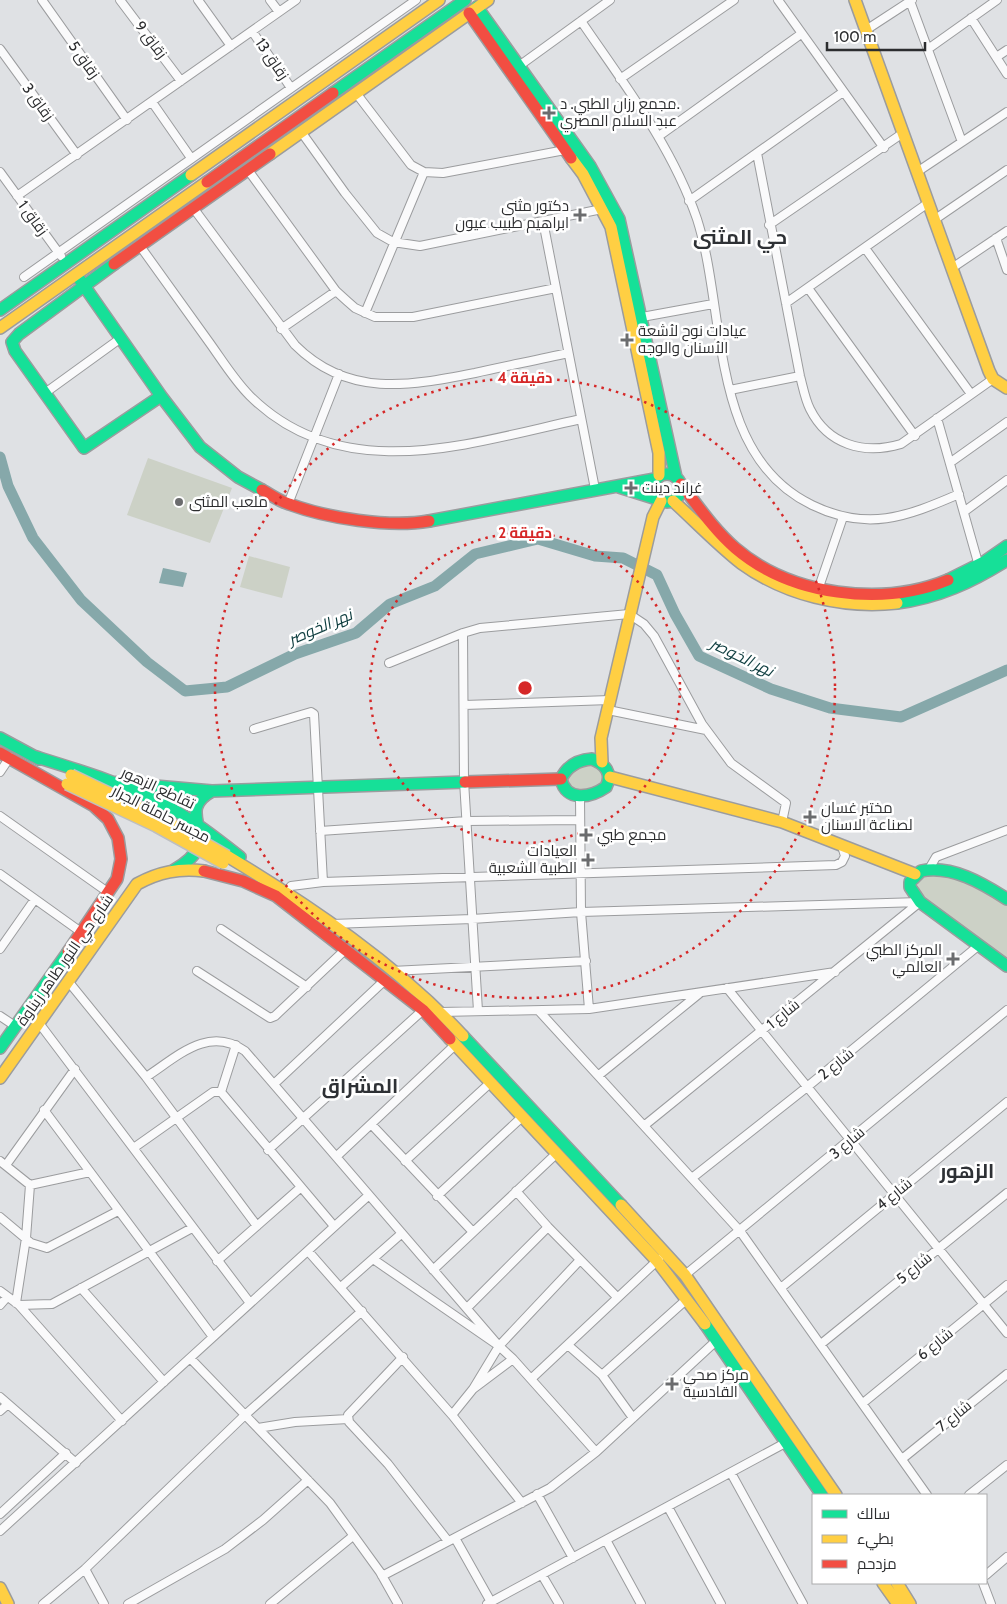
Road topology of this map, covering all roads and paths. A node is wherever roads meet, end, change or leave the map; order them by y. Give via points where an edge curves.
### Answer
1 (42, 0) edge
2 (120, 0) edge
3 (198, 0) edge
4 (270, 0) edge
5 (296, 0) edge
6 (416, 0) edge
7 (439, 0) edge
8 (465, 0) edge
9 (488, 0) edge
10 (610, 0) edge
11 (734, 0) edge
12 (778, 0) edge
13 (855, 0) edge
14 (997, 0) edge
15 (911, 1) edge
16 (473, 10) junction
17 (279, 12) junction
18 (971, 18) junction
19 (581, 22) junction
20 (866, 30) junction
21 (252, 31) junction
22 (801, 34) junction
23 (231, 46) junction
24 (928, 48) junction
25 (0, 49) edge
26 (1007, 50) edge
27 (998, 56) junction
28 (519, 66) junction
29 (1007, 74) edge
30 (620, 79) junction
31 (182, 81) junction
32 (291, 88) junction
33 (843, 92) junction
34 (356, 93) junction
35 (152, 102) junction
36 (1007, 112) edge
37 (126, 120) junction
38 (302, 133) junction
39 (903, 133) junction
40 (659, 136) junction
41 (962, 142) junction
42 (884, 148) junction
43 (565, 150) junction
44 (757, 154) junction
45 (77, 155) junction
46 (191, 158) junction
47 (248, 170) junction
48 (1007, 170) edge
49 (0, 172) edge
50 (424, 172) junction
51 (917, 172) junction
52 (17, 196) junction
53 (690, 201) junction
54 (928, 203) junction
55 (602, 208) junction
56 (194, 209) junction
57 (934, 220) junction
58 (543, 221) junction
59 (769, 225) junction
60 (1007, 231) edge
61 (84, 235) junction
62 (996, 238) junction
63 (393, 242) junction
64 (140, 246) junction
65 (92, 247) junction
66 (865, 248) junction
67 (58, 252) junction
68 (67, 263) junction
69 (952, 268) junction
70 (1007, 270) edge
71 (76, 274) junction
72 (24, 277) dead end
73 (84, 286) junction
74 (556, 288) junction
75 (808, 288) junction
76 (336, 291) junction
77 (786, 303) junction
78 (713, 304) junction
79 (0, 310) edge
80 (365, 313) junction
81 (642, 317) junction
82 (0, 328) edge
83 (281, 329) junction
84 (121, 338) junction
85 (568, 353) junction
86 (339, 374) junction
87 (800, 376) junction
88 (993, 379) junction
89 (1007, 388) edge
90 (730, 390) junction
91 (45, 392) junction
92 (971, 394) junction
93 (161, 396) junction
94 (937, 418) junction
95 (581, 419) junction
96 (1007, 422) edge
97 (915, 436) junction
98 (315, 438) junction
99 (951, 462) junction
100 (657, 477) junction
101 (678, 480) junction
102 (1007, 480) edge
103 (618, 486) junction
104 (595, 489) junction
105 (959, 494) junction
106 (659, 500) junction
107 (672, 501) junction
108 (288, 504) junction
109 (698, 504) junction
110 (965, 511) junction
111 (688, 515) junction
112 (843, 517) junction
113 (1007, 546) edge
114 (1007, 560) edge
115 (979, 566) junction
116 (819, 587) junction
117 (629, 612) junction
118 (463, 633) junction
119 (389, 663) dead end
120 (464, 705) junction
121 (609, 705) junction
122 (254, 729) dead end
123 (706, 730) junction
124 (0, 738) edge
125 (601, 738) junction
126 (5, 755) edge
127 (584, 759) junction
128 (31, 761) junction
129 (602, 762) junction
130 (0, 772) edge
131 (91, 775) junction
132 (610, 777) junction
133 (561, 779) junction
134 (464, 781) junction
135 (109, 782) junction
136 (318, 787) junction
137 (212, 791) junction
138 (580, 797) junction
139 (83, 799) junction
140 (100, 810) junction
141 (0, 816) edge
142 (579, 820) junction
143 (466, 821) junction
144 (782, 822) junction
145 (197, 824) junction
146 (1007, 830) edge
147 (320, 831) junction
148 (219, 840) junction
149 (842, 845) junction
150 (929, 869) junction
151 (174, 870) junction
152 (202, 872) junction
153 (0, 874) edge
154 (916, 874) junction
155 (580, 875) junction
156 (470, 879) junction
157 (323, 882) junction
158 (109, 892) junction
159 (282, 892) junction
160 (35, 899) junction
161 (1007, 899) edge
162 (920, 902) junction
163 (581, 912) junction
164 (472, 919) junction
165 (331, 924) junction
166 (221, 929) dead end
167 (82, 932) junction
168 (978, 946) junction
169 (0, 949) edge
170 (346, 949) junction
171 (586, 961) junction
172 (1007, 966) edge
173 (475, 967) junction
174 (197, 971) dead end
175 (835, 972) junction
176 (388, 975) junction
177 (68, 981) junction
178 (307, 987) junction
179 (727, 988) junction
180 (701, 993) junction
181 (589, 1009) junction
182 (423, 1010) junction
183 (1007, 1010) edge
184 (478, 1011) junction
185 (539, 1011) junction
186 (441, 1012) junction
187 (0, 1016) edge
188 (39, 1023) junction
189 (15, 1026) junction
190 (761, 1031) junction
191 (236, 1045) junction
192 (455, 1045) junction
193 (0, 1048) edge
194 (75, 1070) junction
195 (1, 1075) edge
196 (599, 1075) junction
197 (146, 1077) junction
198 (490, 1083) junction
199 (274, 1084) junction
200 (807, 1087) junction
201 (220, 1092) junction
202 (1007, 1102) edge
203 (44, 1110) junction
204 (522, 1117) junction
205 (176, 1118) junction
206 (304, 1118) junction
207 (371, 1124) junction
208 (646, 1125) junction
209 (850, 1140) junction
210 (135, 1147) junction
211 (268, 1150) junction
212 (556, 1154) junction
213 (337, 1156) junction
214 (405, 1161) junction
215 (3, 1163) edge
216 (90, 1172) junction
217 (692, 1178) junction
218 (30, 1185) junction
219 (300, 1188) junction
220 (516, 1191) junction
221 (1007, 1192) edge
222 (894, 1194) junction
223 (369, 1195) junction
224 (437, 1196) junction
225 (118, 1211) junction
226 (0, 1217) edge
227 (257, 1226) junction
228 (334, 1226) junction
229 (548, 1227) junction
230 (192, 1228) junction
231 (740, 1231) junction
232 (473, 1232) junction
233 (401, 1234) junction
234 (26, 1238) junction
235 (938, 1248) junction
236 (308, 1251) junction
237 (149, 1252) junction
238 (660, 1257) junction
239 (372, 1259) junction
240 (580, 1260) junction
241 (217, 1261) junction
242 (433, 1270) junction
243 (685, 1275) junction
244 (1007, 1285) edge
245 (341, 1287) junction
246 (782, 1287) junction
247 (81, 1288) junction
248 (0, 1291) edge
249 (7, 1297) junction
250 (617, 1297) junction
251 (687, 1299) junction
252 (250, 1303) junction
253 (18, 1304) junction
254 (984, 1304) junction
255 (0, 1305) edge
256 (467, 1308) junction
257 (362, 1311) junction
258 (1007, 1333) edge
259 (213, 1337) junction
260 (716, 1341) junction
261 (821, 1344) junction
262 (499, 1346) junction
263 (569, 1346) junction
264 (403, 1357) junction
265 (190, 1358) junction
266 (513, 1359) junction
267 (1007, 1374) edge
268 (602, 1375) junction
269 (531, 1379) junction
270 (164, 1382) junction
271 (473, 1389) junction
272 (0, 1397) edge
273 (863, 1403) junction
274 (8, 1404) junction
275 (0, 1411) edge
276 (245, 1415) junction
277 (452, 1415) junction
278 (633, 1418) junction
279 (348, 1419) junction
280 (122, 1421) junction
281 (258, 1428) junction
282 (787, 1442) junction
283 (596, 1452) junction
284 (66, 1453) junction
285 (902, 1459) junction
286 (76, 1463) junction
287 (1007, 1464) edge
288 (731, 1473) junction
289 (308, 1480) junction
290 (537, 1494) junction
291 (821, 1494) edge
292 (835, 1494) edge
293 (926, 1494) edge
294 (970, 1494) edge
295 (522, 1503) junction
296 (668, 1507) junction
297 (0, 1514) edge
298 (0, 1531) edge
299 (353, 1536) junction
300 (451, 1539) junction
301 (606, 1540) junction
302 (1007, 1557) edge
303 (573, 1558) junction
304 (86, 1569) junction
305 (987, 1574) edge
306 (542, 1575) junction
307 (382, 1576) junction
308 (884, 1584) edge
309 (898, 1584) edge
310 (983, 1584) edge
311 (0, 1588) edge
312 (489, 1603) edge
313 (8, 1604) edge
314 (43, 1604) edge
315 (104, 1604) edge
316 (128, 1604) edge
317 (270, 1604) edge
318 (398, 1604) edge
319 (559, 1604) edge
320 (641, 1604) edge
321 (721, 1604) edge
322 (803, 1604) edge
323 (898, 1604) edge
324 (910, 1604) edge
325 (991, 1604) edge

1 - 37 street, زقاق 5
2 - 31 street, زقاق 9
3 - 23 street
4 - 17 street
5 - 17 street
6 - 32 street
7 - 65 main road
8 - 71 main road
9 - 16 main road
10 - 19 street
11 - 30 street
12 - 22 street
13 - 20 main road
14 - 18 street
15 - 20 street
15 - 24 street
16 - 28 main road
16 - 34 main road
16 - 43 main road
17 - 21 street
18 - 24 street
18 - 27 street
19 - 28 street
19 - 30 street
20 - 39 main road
21 - 23 street
21 - 32 street, زقاق 13
22 - 33 street
22 - 40 street
23 - 31 street
24 - 41 street
25 - 45 street, زقاق 3
26 - 27 street
27 - 29 street
28 - 81 main road via 590,166 612,204 625,239
30 - 40 street
31 - 35 street
32 - 46 street
33 - 42 street
33 - 44 street
34 - 38 main road
34 - 50 street via 411,165
35 - 37 street
35 - 46 street
36 - 41 street
37 - 45 street
38 - 47 main road
38 - 63 street via 370,226
39 - 42 street
39 - 51 main road
40 - 53 street
41 - 51 street
42 - 59 street
43 - 50 street via 443,174
43 - 55 main road
44 - 53 street
44 - 59 street
45 - 52 street
46 - 61 street
47 - 56 main road
47 - 76 street
48 - 57 street
49 - 52 street, زقاق 1
50 - 63 street
51 - 54 main road
52 - 67 street, زقاق 1
53 - 78 street via 703,243
54 - 57 main road
54 - 66 street
55 - 58 street
55 - 100 main road via 616,246 659,453
56 - 64 main road
56 - 83 street
57 - 69 main road
58 - 63 street via 420,246
58 - 74 street
59 - 77 street
60 - 62 street
61 - 65 main road
61 - 67 street
62 - 69 street
62 - 70 street
63 - 80 street
64 - 73 main road
64 - 98 street via 248,395 275,417
65 - 68 main road
66 - 75 street
66 - 92 street
67 - 68 street, زقاق 1
67 - 72 street
68 - 79 main road
69 - 88 main road
71 - 73 main road
71 - 82 main road
73 - 84 main road
73 - 91 main road via 18,334 12,342 15,352
74 - 80 street via 413,317 389,318
74 - 85 street
75 - 77 street
75 - 97 street
76 - 80 street
76 - 83 street
77 - 87 street
78 - 81 street
78 - 90 street
81 - 101 main road via 667,445
83 - 86 street via 303,354
84 - 91 street
84 - 93 main road
85 - 86 street via 404,386 374,384
85 - 95 street
86 - 98 street
87 - 90 street
87 - 97 street via 816,421 840,442 878,449 901,444
88 - 89 main road
88 - 92 street
90 - 112 street via 745,436 771,476 799,499
91 - 93 main road via 84,448
92 - 94 street
93 - 108 main road via 194,440 219,463
94 - 97 street
94 - 99 street
95 - 98 street via 451,447 407,453 359,450
95 - 104 street
96 - 99 street
98 - 108 street
99 - 105 street
100 - 101 main road via 668,474
100 - 103 main road
100 - 106 main road via 652,487
101 - 107 main road via 680,492
101 - 109 main road
102 - 110 street
103 - 104 main road
103 - 106 main road
104 - 108 main road via 442,519 402,523 340,518
105 - 110 street
105 - 112 street via 895,518
106 - 107 main road
106 - 117 main road
107 - 111 main road
109 - 111 main road via 690,506
109 - 116 main road via 743,554 785,577
110 - 115 street
111 - 114 main road via 738,561 766,579 802,593 851,604 884,605 924,599 965,586
112 - 116 street
113 - 115 main road
115 - 116 main road via 935,586 898,594 868,596
117 - 118 street via 498,626
117 - 121 main road
117 - 123 street via 654,636
118 - 119 street
118 - 120 street
120 - 121 street
120 - 134 street
121 - 123 street
121 - 125 main road
122 - 136 street via 311,712 314,714
123 - 144 street via 731,763 786,803
124 - 128 main road
125 - 127 main road
125 - 129 main road
126 - 128 main road
126 - 130 street
127 - 129 main road
127 - 133 main road via 568,768
128 - 131 main road, تقاطع الزهور
128 - 139 main road
128 - 159 main road, مجسر حاملة الجرار, bridge via 225,859
129 - 132 main road
131 - 135 main road, تقاطع الزهور
131 - 139 main road via 93,787
132 - 138 main road via 603,790
132 - 144 main road
133 - 134 main road
133 - 138 main road via 565,789
134 - 136 main road
134 - 143 street
135 - 137 main road
135 - 140 main road via 95,794
135 - 145 main road, تقاطع الزهور via 152,799
136 - 137 main road
136 - 147 street
137 - 145 main road via 202,795 196,804
138 - 142 street
139 - 140 main road
140 - 158 main road, شارع حي النور طاهر زيناوة via 112,826 120,849 120,874
141 - 158 street
142 - 143 street
142 - 155 street
143 - 147 street
143 - 156 street
144 - 149 main road
145 - 148 main road, تقاطع الزهور
145 - 151 main road via 199,847 192,857
146 - 150 street via 936,857
147 - 157 street
148 - 152 main road via 211,842 204,850 200,864
148 - 159 main road, تقاطع الزهور
149 - 154 main road
149 - 155 street via 845,856 836,865
150 - 154 main road
150 - 161 main road via 963,876
151 - 152 main road
151 - 177 main road, شارع حي النور طاهر زيناوة via 157,872 137,884
152 - 159 main road via 242,879
153 - 160 street
154 - 162 main road via 910,887
155 - 156 street
155 - 163 street
156 - 157 street
156 - 164 street
157 - 159 street via 291,886
158 - 167 main road, شارع حي النور طاهر زيناوة
159 - 165 main road
159 - 170 main road
160 - 167 street
160 - 169 street
162 - 163 street
162 - 168 main road
162 - 175 street, شارع 1
163 - 164 street
163 - 171 street
164 - 165 street
164 - 173 street
165 - 176 main road
166 - 178 street
167 - 189 main road, شارع حي النور طاهر زيناوة
168 - 172 main road
168 - 200 street, شارع 2
170 - 176 main road
170 - 178 street
171 - 173 street
171 - 181 street
173 - 176 street
173 - 184 street
174 - 178 street via 270,1018
175 - 179 street
175 - 190 street, شارع 1
176 - 182 main road
176 - 186 main road
176 - 199 street
177 - 188 main road, شارع حي النور طاهر زيناوة
177 - 197 street
179 - 180 street
179 - 190 street
180 - 181 street
180 - 196 street
181 - 185 street
182 - 192 main road
182 - 206 street
183 - 209 street, شارع 3
184 - 185 street
184 - 186 street
185 - 196 street
186 - 238 main road
187 - 189 street
188 - 194 street
188 - 195 main road, شارع حي النور طاهر زيناوة
189 - 193 main road, شارع حي النور طاهر زيناوة
190 - 200 street
190 - 208 street, شارع 1
191 - 197 street via 215,1041 198,1044
191 - 199 street
191 - 201 street
192 - 198 main road
192 - 207 street
194 - 203 street
194 - 210 street
196 - 208 street
197 - 205 street
198 - 204 main road
198 - 214 street
199 - 206 street
200 - 209 street
200 - 217 street, شارع 2
201 - 205 street via 213,1092
201 - 211 street
202 - 222 street, شارع 4
203 - 215 street
203 - 216 street
204 - 212 main road
204 - 224 street
205 - 210 street
205 - 227 street
206 - 211 street
206 - 213 street
207 - 213 street
207 - 214 street
208 - 217 street
209 - 222 street
209 - 231 street, شارع 3
210 - 230 street
211 - 219 street
212 - 220 street
212 - 238 main road
213 - 223 street
214 - 224 street
215 - 218 street
216 - 218 street
216 - 225 street
217 - 231 street
218 - 234 street
219 - 227 street
219 - 228 street
220 - 229 street
220 - 232 street
221 - 235 street, شارع 5
222 - 235 street
222 - 246 street, شارع 4
223 - 228 street
223 - 233 street
224 - 232 street
225 - 234 street via 47,1248
225 - 237 street
226 - 234 street
227 - 241 street
228 - 236 street
229 - 240 street
229 - 256 street
230 - 237 street
230 - 241 street
231 - 243 street, شارع 3
231 - 246 street
232 - 242 street
233 - 239 street
233 - 242 street
234 - 253 street
235 - 254 street
235 - 261 street, شارع 5
236 - 245 street
236 - 252 street
237 - 247 street
237 - 259 street
238 - 243 main road
238 - 250 street
238 - 251 main road
239 - 245 street
239 - 262 street
240 - 250 street
240 - 262 street
241 - 252 street
242 - 256 street
243 - 292 main road
244 - 254 street, شارع 6
245 - 257 street
246 - 261 street
247 - 253 street via 52,1304
247 - 270 street
248 - 249 street
249 - 253 street
249 - 255 street
250 - 263 street
251 - 260 main road
251 - 268 street
252 - 259 street
253 - 280 street
254 - 258 street
254 - 273 street, شارع 6
256 - 262 street
257 - 264 street
257 - 276 street
259 - 265 street
260 - 278 street
260 - 282 main road
261 - 273 street
262 - 266 street
262 - 271 street
263 - 268 street
263 - 269 street
264 - 277 street
264 - 279 street via 348,1415
265 - 270 street
265 - 276 street
266 - 269 street
266 - 271 street
267 - 285 street, شارع 7
268 - 278 street
269 - 283 street
270 - 280 street
271 - 277 street
272 - 274 street
273 - 285 street
274 - 275 street
274 - 284 street
276 - 281 street
276 - 304 street
277 - 295 street
278 - 283 street
279 - 281 street
279 - 300 street
280 - 286 street
281 - 289 street
282 - 288 street
282 - 291 main road
283 - 290 street via 550,1488
284 - 286 street
284 - 297 street
285 - 293 street
286 - 298 street
287 - 294 street
288 - 296 street
288 - 322 street
289 - 299 street via 330,1503
289 - 316 street via 226,1549
290 - 295 street
290 - 303 street
295 - 300 street
296 - 301 street
296 - 321 street
299 - 307 street
299 - 317 street
300 - 307 street
300 - 312 street
301 - 303 street
301 - 320 street
302 - 305 street
303 - 306 street
304 - 314 street
304 - 315 street
306 - 312 street
306 - 319 street
307 - 318 street
308 - 323 main road
309 - 324 main road
310 - 325 street
311 - 313 main road

